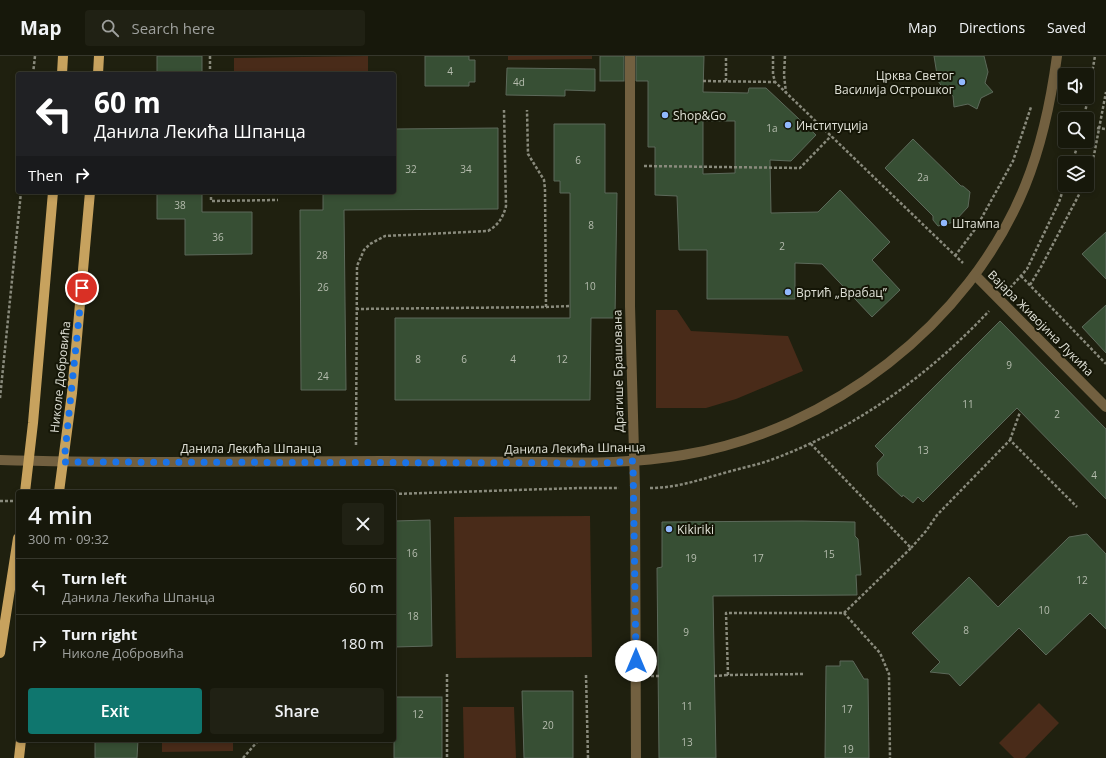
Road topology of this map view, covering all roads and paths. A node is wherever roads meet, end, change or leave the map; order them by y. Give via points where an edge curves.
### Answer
1 (35, 56) edge
2 (63, 56) edge
3 (99, 56) edge
4 (210, 56) edge
5 (630, 56) edge
6 (726, 56) edge
7 (773, 56) edge
8 (785, 56) edge
9 (1058, 56) edge
10 (1095, 56) edge
11 (33, 72) edge
12 (62, 72) edge
13 (98, 72) edge
14 (210, 72) edge
15 (704, 81) dead end
16 (726, 81) junction
17 (775, 82) junction
18 (1106, 92) edge
19 (786, 94) junction
20 (1032, 100) dead end
21 (504, 110) dead end
22 (527, 110) dead end
23 (1085, 112) edge
24 (1094, 128) edge
25 (1100, 129) junction
26 (1106, 129) edge
27 (831, 136) junction
28 (1093, 156) edge
29 (630, 166) junction
30 (1062, 192) edge
31 (1080, 192) edge
32 (21, 194) edge
33 (53, 194) edge
34 (90, 194) edge
35 (211, 194) edge
36 (278, 200) dead end
37 (955, 256) junction
38 (975, 275) junction
39 (1030, 285) junction
40 (570, 306) dead end
41 (546, 307) junction
42 (356, 309) junction
43 (1106, 364) edge
44 (0, 398) edge
45 (1106, 407) edge
46 (1020, 412) dead end
47 (1010, 440) junction
48 (810, 442) dead end
49 (0, 460) edge
50 (28, 461) junction
51 (356, 461) junction
52 (633, 461) junction
53 (64, 462) junction
54 (25, 490) edge
55 (59, 490) edge
56 (0, 500) edge
57 (16, 501) edge
58 (1077, 507) dead end
59 (911, 548) junction
60 (16, 551) edge
61 (844, 613) junction
62 (0, 653) edge
63 (447, 674) dead end
64 (728, 674) junction
65 (803, 674) dead end
66 (586, 675) dead end
67 (714, 676) dead end
68 (22, 742) edge
69 (257, 742) dead end
70 (19, 758) edge
71 (243, 758) edge
72 (447, 758) edge
73 (588, 758) edge
74 (636, 758) edge
75 (890, 758) edge

1 - 11 path
2 - 12 main road
3 - 13 main road
4 - 14 path
5 - 29 street, Драгише Брашована
6 - 16 path
7 - 17 path
8 - 19 path
9 - 38 street, Данила Лекића Шпанца via 1051,102 1025,187 996,243
10 - 23 path
15 - 16 path
16 - 17 path
17 - 19 path
18 - 25 path
19 - 27 path
20 - 37 path via 1013,161 976,228
21 - 42 path via 506,206 500,221 488,232 394,235 377,239 370,244 357,266
22 - 41 path via 528,154 544,180 545,189
24 - 25 path
25 - 26 path
25 - 28 path
27 - 29 path via 800,168
27 - 37 path
29 - 52 street, Драгише Брашована
30 - 39 path via 1037,249 1021,276
31 - 39 path
32 - 44 path
33 - 50 main road, Николе Добровића
34 - 53 main road, Николе Добровића
35 - 36 path via 211,201
37 - 38 path
38 - 45 street, Вајара Живојина Лукића
38 - 52 street, Данила Лекића Шпанца via 923,333 876,372 820,407 731,445 684,455
39 - 43 path
40 - 41 path
41 - 42 path
42 - 51 path
46 - 47 path
47 - 58 path
47 - 59 path via 937,515
48 - 59 path
49 - 50 street, Данила Лекића Шпанца
50 - 53 street, Данила Лекића Шпанца
50 - 54 main road, Николе Добровића
51 - 52 street, Данила Лекића Шпанца
51 - 53 street, Данила Лекића Шпанца
52 - 74 street, Драгише Брашована
53 - 55 main road, Николе Добровића
56 - 57 path
59 - 61 path
60 - 62 main road
61 - 64 path via 726,613
61 - 75 path via 880,653 889,674
63 - 72 path
64 - 65 path
64 - 67 path
66 - 73 path
68 - 70 main road
69 - 71 path

